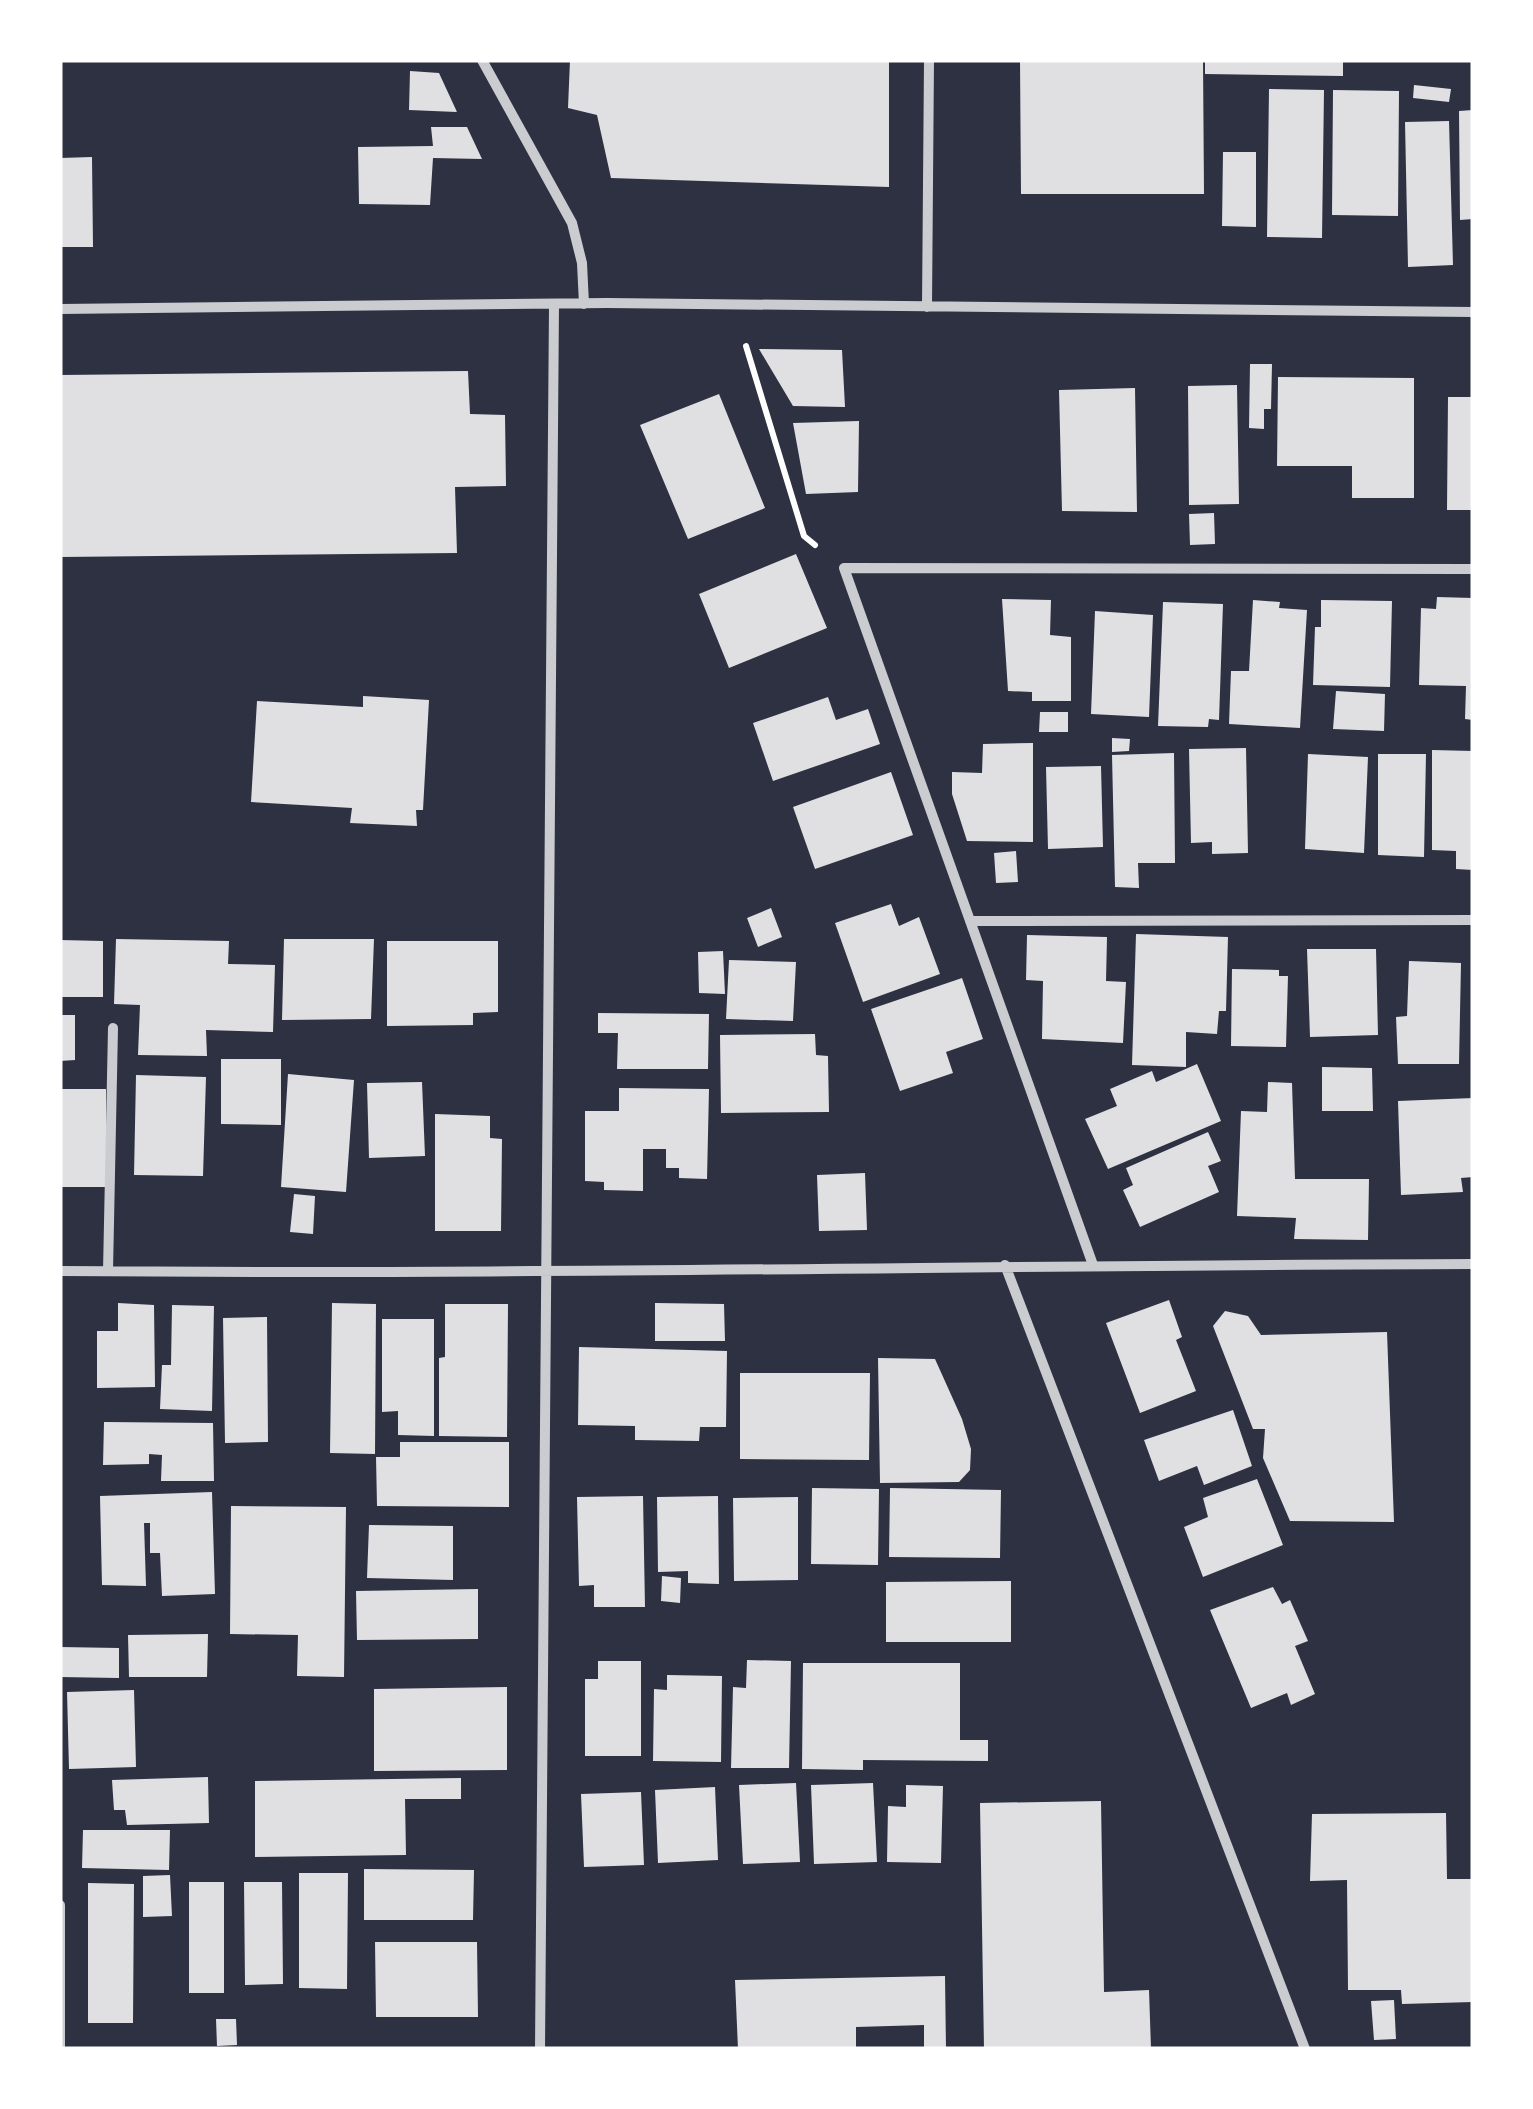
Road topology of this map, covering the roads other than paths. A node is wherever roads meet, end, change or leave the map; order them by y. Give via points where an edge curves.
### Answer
1 (482, 60) edge
2 (928, 60) edge
3 (584, 304) junction
4 (554, 305) junction
5 (927, 307) junction
6 (60, 309) edge
7 (1473, 312) edge
8 (1473, 570) edge
9 (1473, 920) edge
10 (970, 921) junction
11 (113, 1028) dead end
12 (1473, 1264) edge
13 (1005, 1265) junction
14 (1093, 1265) junction
15 (60, 1270) edge
16 (108, 1271) junction
17 (547, 1273) junction
18 (60, 1905) edge
19 (60, 2049) edge
20 (540, 2049) edge
21 (1305, 2049) edge

1 - 3 street via 572,223
2 - 5 street
3 - 4 street
3 - 5 street
4 - 6 street
4 - 17 street
5 - 7 street
8 - 10 street via 844,568
9 - 10 street
10 - 14 street
11 - 16 street
12 - 14 street
13 - 14 street
13 - 17 street
13 - 21 street
15 - 16 street
16 - 17 street
17 - 20 street
18 - 19 street

